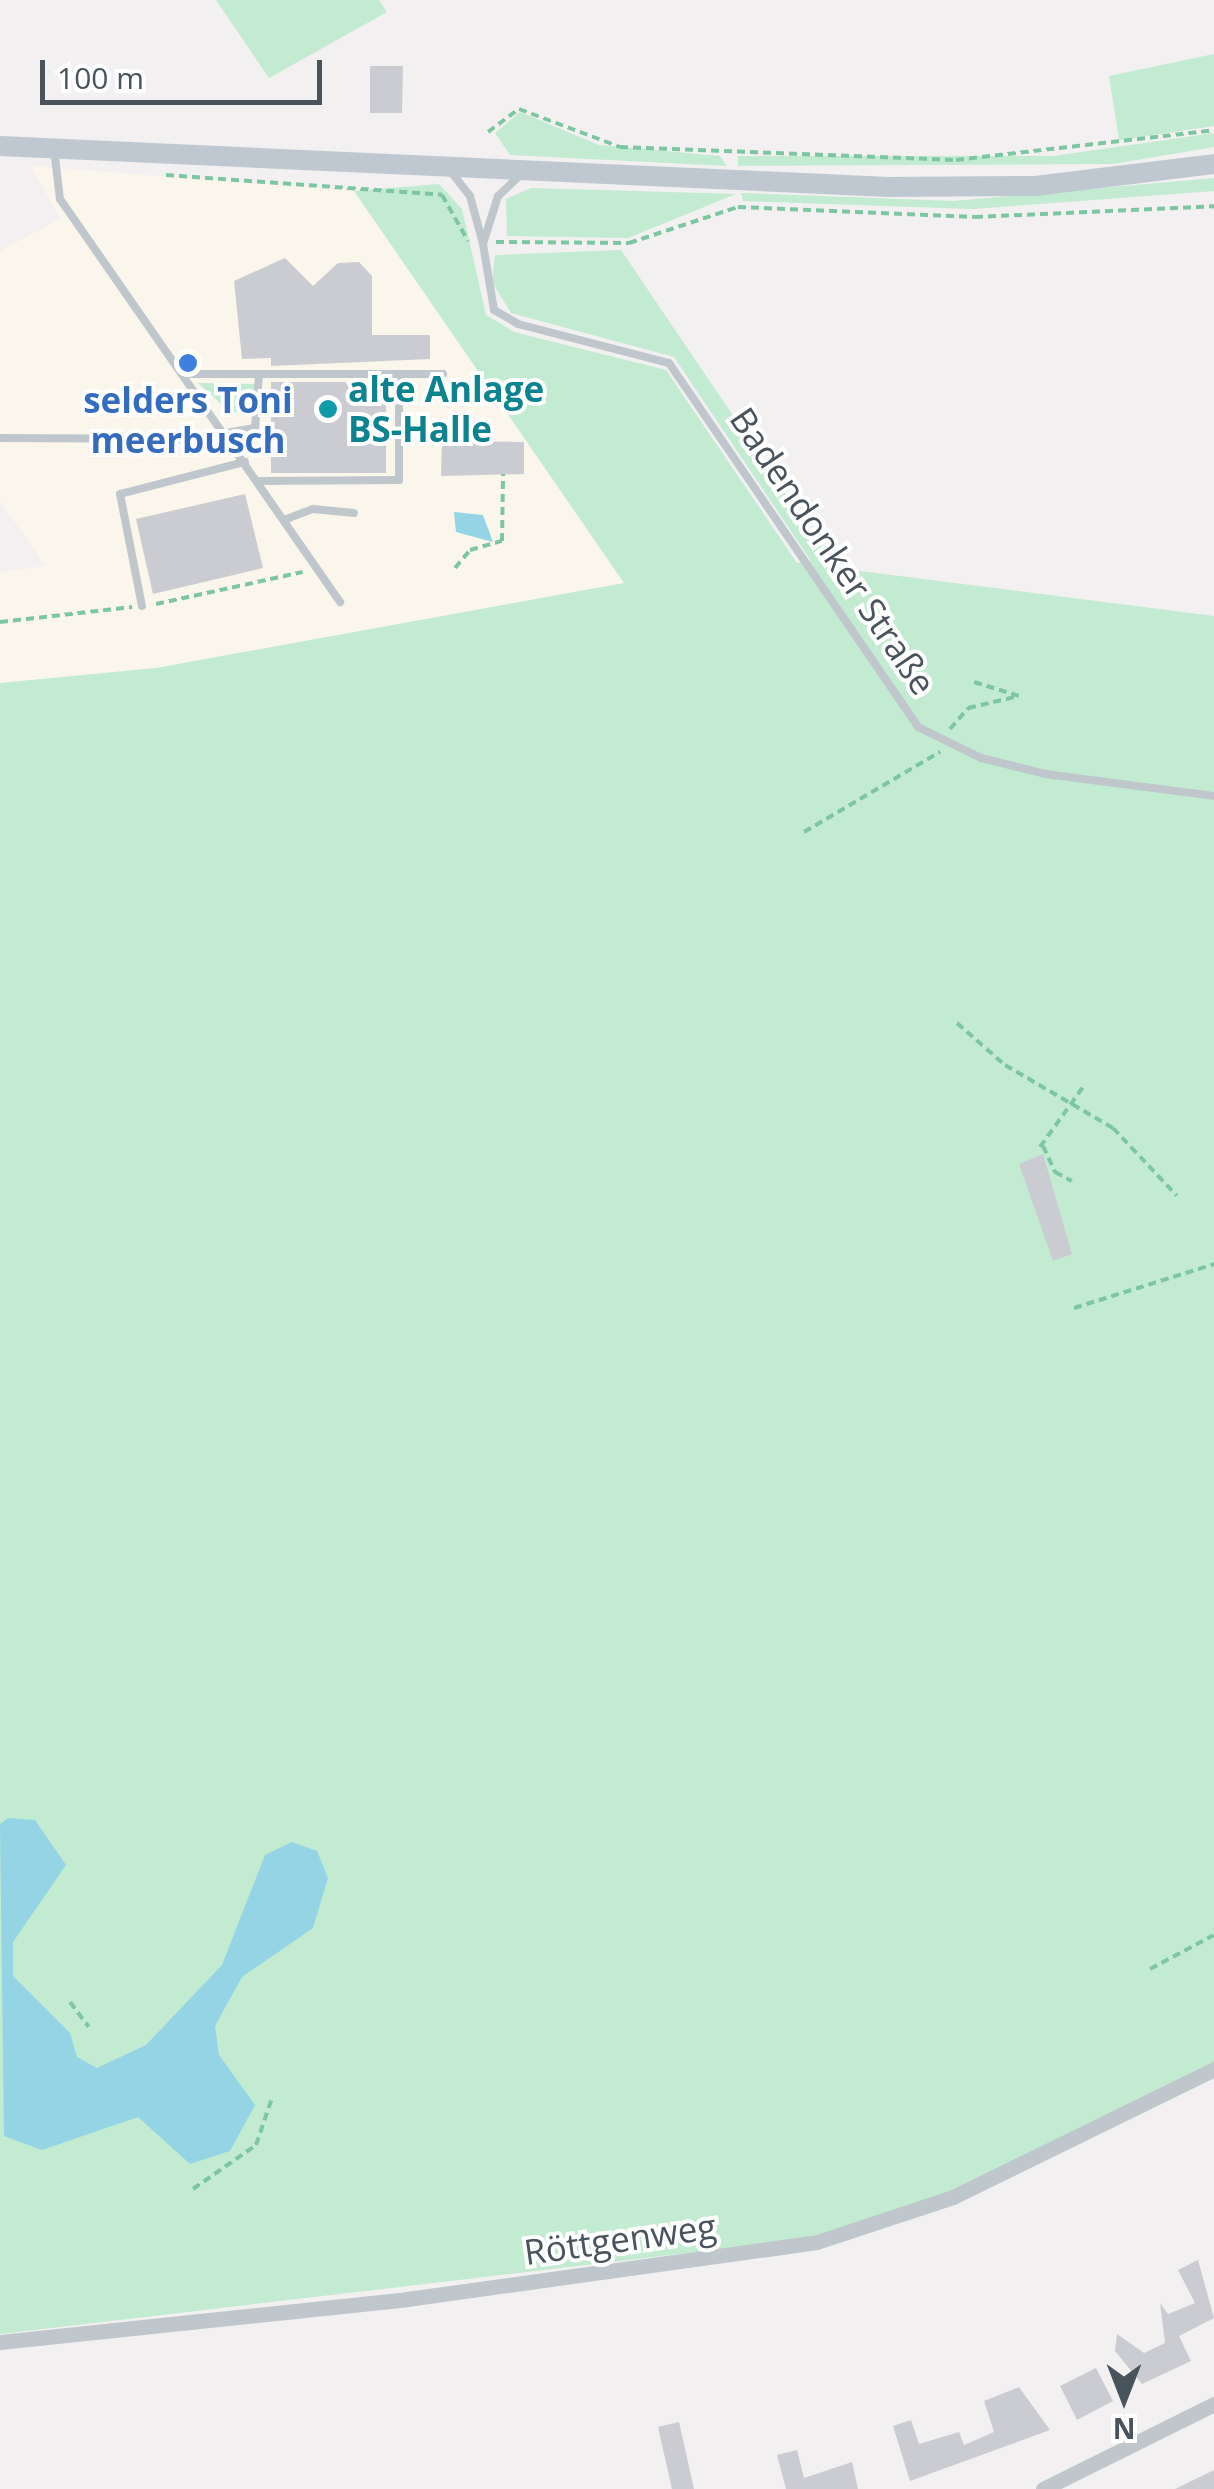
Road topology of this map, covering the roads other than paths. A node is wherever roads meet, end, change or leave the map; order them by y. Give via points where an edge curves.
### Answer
1 (0, 146) edge
2 (54, 149) junction
3 (1214, 164) edge
4 (449, 170) junction
5 (525, 173) junction
6 (483, 244) junction
7 (182, 374) junction
8 (259, 374) junction
9 (399, 374) junction
10 (443, 374) dead end
11 (220, 428) junction
12 (0, 438) edge
13 (245, 462) junction
14 (258, 481) junction
15 (354, 512) dead end
16 (284, 520) junction
17 (340, 602) dead end
18 (142, 606) road end
19 (1214, 796) edge
20 (1214, 2069) edge
21 (0, 2342) edge
22 (1214, 2404) edge
23 (1043, 2489) edge

1 - 2 main road
2 - 4 main road
2 - 7 lane via 60,198
3 - 5 main road via 960,188
4 - 5 main road
4 - 6 lane, Badendonker Straße via 470,196
5 - 6 lane, Badendonker Straße via 498,196
6 - 19 lane, Badendonker Straße via 487,297 504,317 669,363 897,699 944,744 1045,774
7 - 8 lane
7 - 11 lane
8 - 9 lane
8 - 11 lane via 255,428
9 - 10 lane
9 - 14 lane via 399,480 369,486
11 - 12 lane via 190,439
11 - 13 lane
13 - 14 lane
13 - 18 lane via 120,494
14 - 16 lane
15 - 16 lane via 313,509
16 - 17 lane
20 - 21 street, Röttgenweg via 954,2197 817,2242
22 - 23 street

